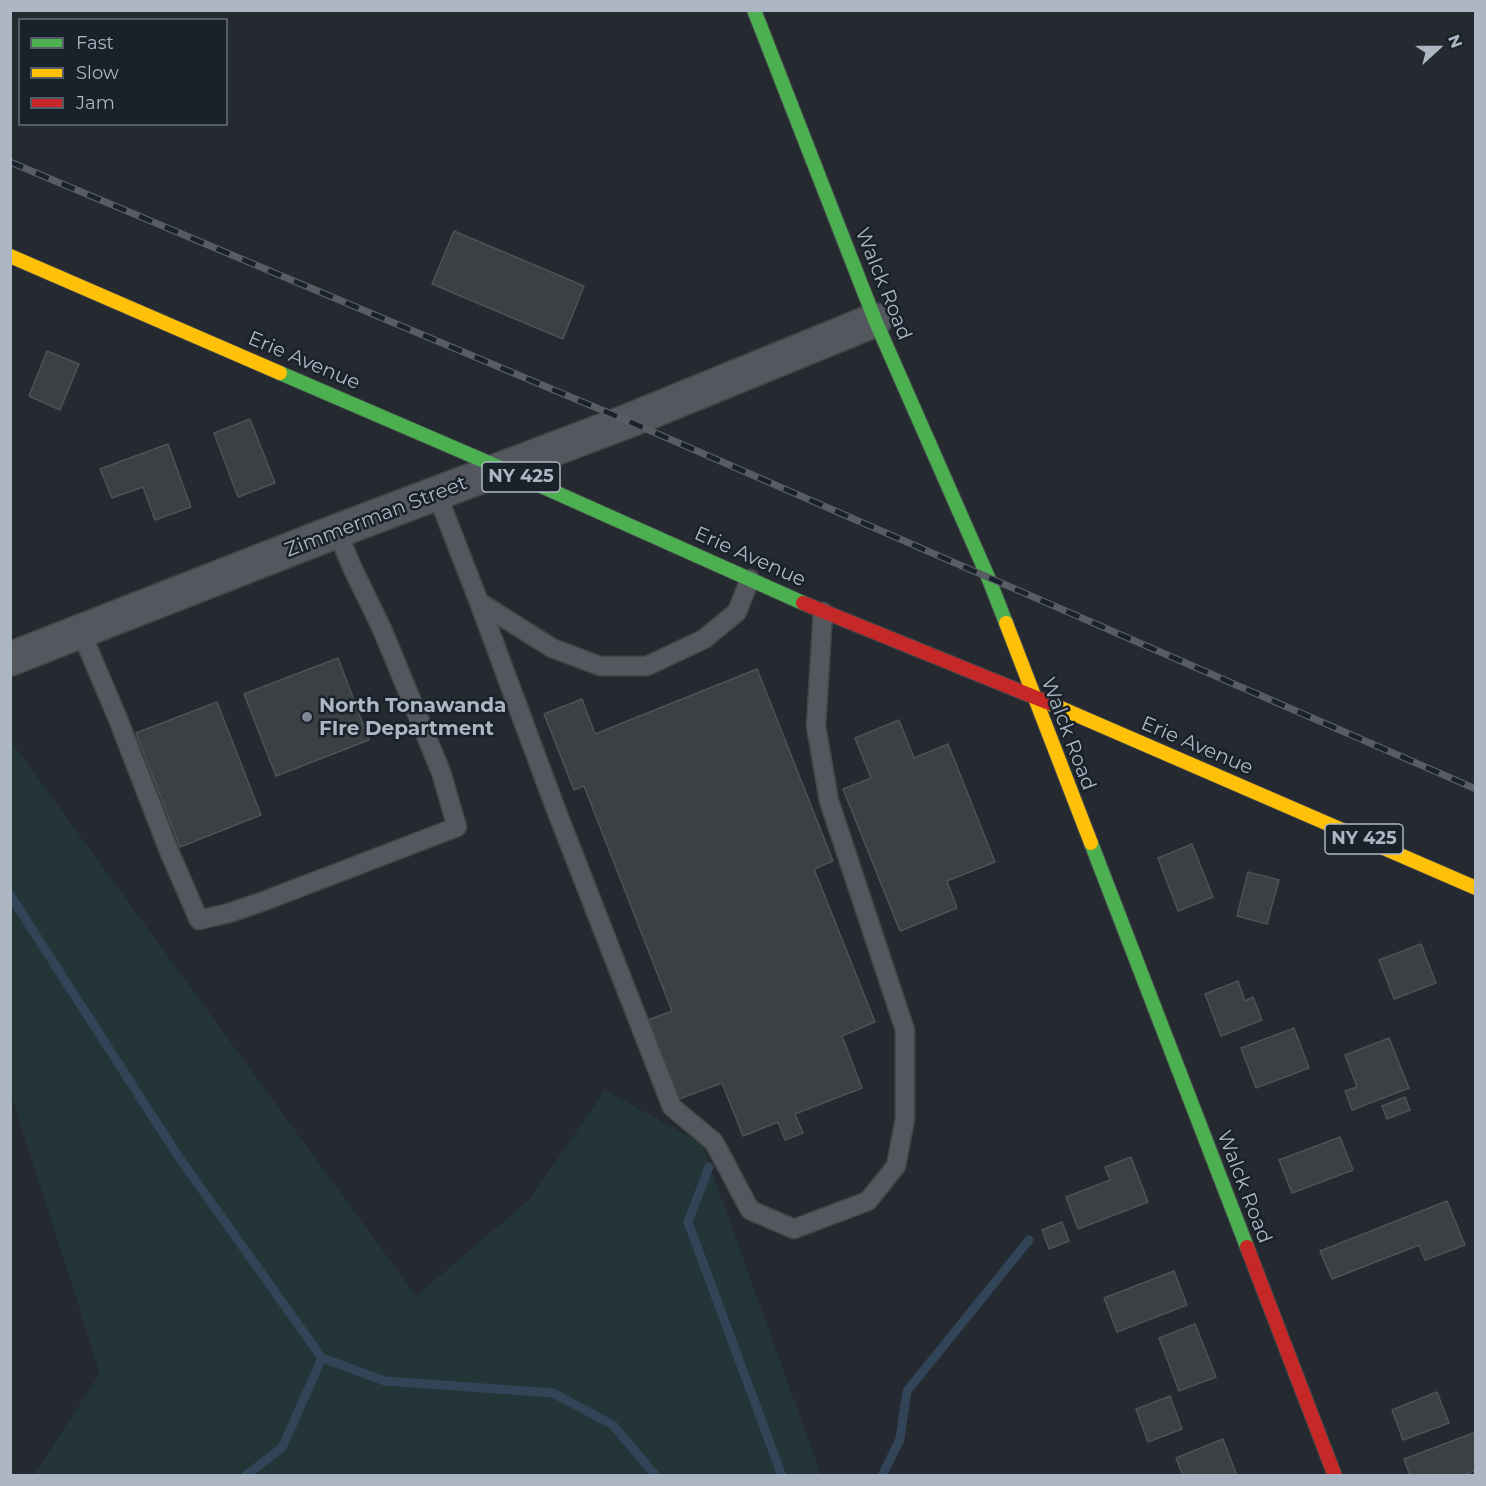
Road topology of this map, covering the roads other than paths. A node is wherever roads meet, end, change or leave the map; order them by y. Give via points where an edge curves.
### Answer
1 (754, 10) edge
2 (10, 256) edge
3 (875, 320) junction
4 (503, 469) junction
5 (437, 494) junction
6 (337, 531) junction
7 (750, 579) junction
8 (479, 602) junction
9 (824, 612) junction
10 (81, 632) junction
11 (10, 659) edge
12 (1033, 696) junction
13 (1476, 888) edge
14 (1335, 1476) edge

1 - 3 main road, Walck Road
2 - 4 main road, Erie Avenue / NY 425
3 - 4 street, Zimmerman Street
3 - 12 main road, Walck Road via 988,577
4 - 5 street, Zimmerman Street
4 - 7 main road, Erie Avenue / NY 425
5 - 6 street, Zimmerman Street
5 - 8 lane
6 - 10 street, Zimmerman Street
6 - 10 lane via 441,772 457,827 284,894 199,920
7 - 8 lane via 737,612 704,639 647,666 600,666 552,648
7 - 9 main road, Erie Avenue / NY 425
8 - 9 lane via 672,1107 714,1142 750,1210 794,1229 868,1201 896,1166 905,1119 905,1030 829,801 816,726
9 - 12 main road, Erie Avenue / NY 425
10 - 11 street, Zimmerman Street
12 - 13 main road, Erie Avenue / NY 425
12 - 14 main road, Walck Road

